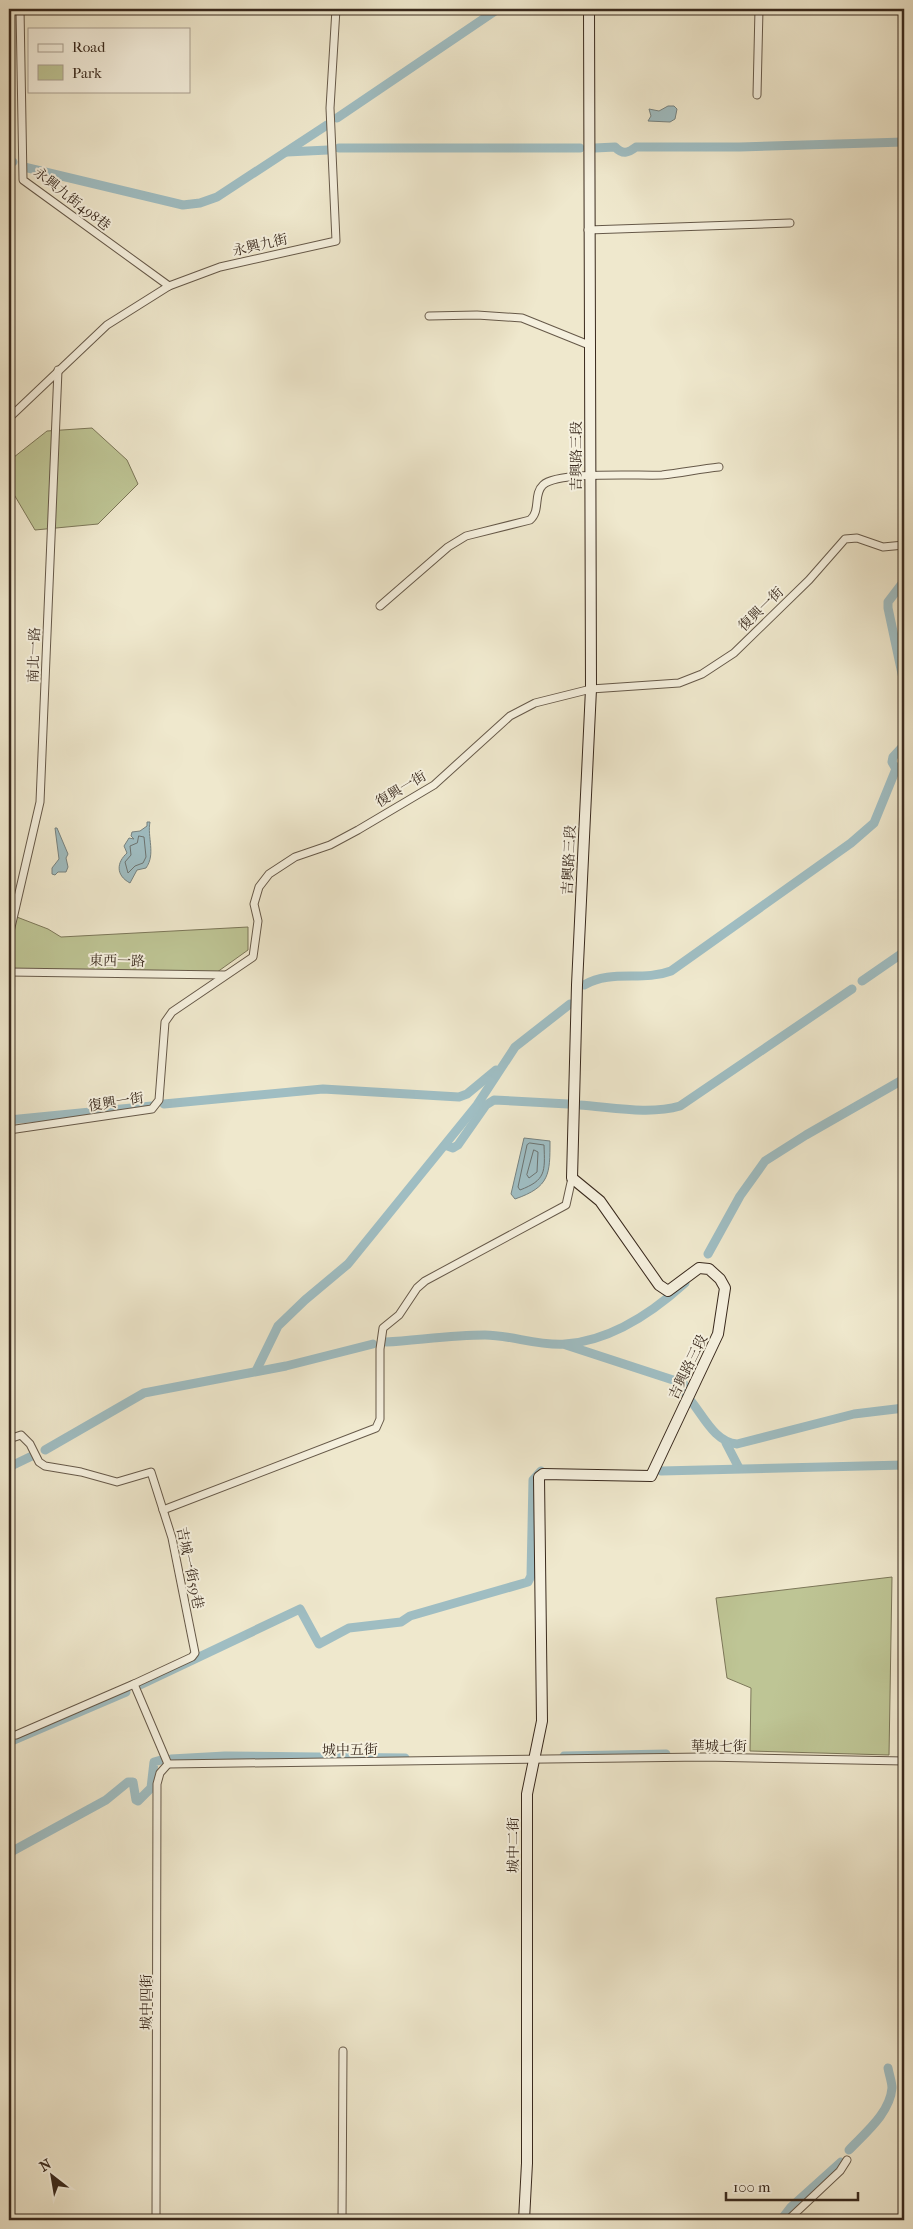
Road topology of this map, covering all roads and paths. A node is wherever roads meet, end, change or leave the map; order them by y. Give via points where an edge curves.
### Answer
1 (20, 9) edge
2 (336, 9) edge
3 (589, 9) edge
4 (759, 9) edge
5 (757, 95) dead end
6 (790, 223) dead end
7 (588, 230) junction
8 (169, 286) junction
9 (429, 316) dead end
10 (590, 345) junction
11 (58, 370) junction
12 (9, 418) edge
13 (719, 467) dead end
14 (590, 475) junction
15 (904, 544) edge
16 (380, 606) dead end
17 (591, 689) junction
18 (9, 936) edge
19 (9, 972) edge
20 (225, 975) junction
21 (9, 1130) edge
22 (572, 1178) junction
23 (9, 1440) edge
24 (543, 1474) joint
25 (163, 1510) junction
26 (134, 1684) junction
27 (16, 1735) dead end
28 (533, 1760) junction
29 (904, 1761) edge
30 (168, 1764) junction
31 (343, 2051) dead end
32 (847, 2160) dead end
33 (156, 2220) edge
34 (342, 2220) edge
35 (524, 2220) edge
36 (788, 2220) edge

1 - 8 street, 永興九街498巷 via 23,180
2 - 8 street, 永興九街 via 330,108 336,241 220,267
3 - 7 street, 吉興路三段
4 - 5 street
6 - 7 street
7 - 10 street, 吉興路三段
8 - 11 street, 永興九街 via 107,324
9 - 10 street via 522,318
10 - 14 street, 吉興路三段
11 - 12 street, 永興九街
11 - 18 street, 南北一路 via 40,802
13 - 14 street via 661,475
14 - 16 street via 543,484 536,512 530,520 466,536 448,547
14 - 17 street, 吉興路三段
15 - 17 street, 復興一街 via 883,547 857,538 845,539 809,580 734,653 702,674 679,683
17 - 20 street, 復興一街 via 535,703 510,716 434,784 358,830 330,845 295,856 270,874 259,887 254,904 258,921 253,957
17 - 22 street, 吉興路三段
19 - 20 street, 東西一路
20 - 21 street, 復興一街 via 172,1012 165,1022 159,1100 152,1109
22 - 24 street, 吉興路三段 via 600,1201 659,1285 668,1291 699,1268 709,1269 725,1288 718,1334 651,1476
22 - 25 street via 566,1205 425,1281 416,1288 399,1314 383,1328 380,1419 376,1428
23 - 25 street, 吉城一街59巷 via 21,1435 45,1466 117,1482 151,1472
24 - 28 street, 城中二街 via 539,1477 542,1720
25 - 26 street, 吉城一街59巷 via 172,1538 195,1653
26 - 27 street
26 - 30 street
28 - 29 street, 華城七街 via 704,1757
28 - 30 street, 城中五街
28 - 35 street, 城中二街 via 527,1794 527,2163
30 - 33 street, 城中四街 via 160,1773 158,1784
31 - 34 street
32 - 36 street via 840,2171

